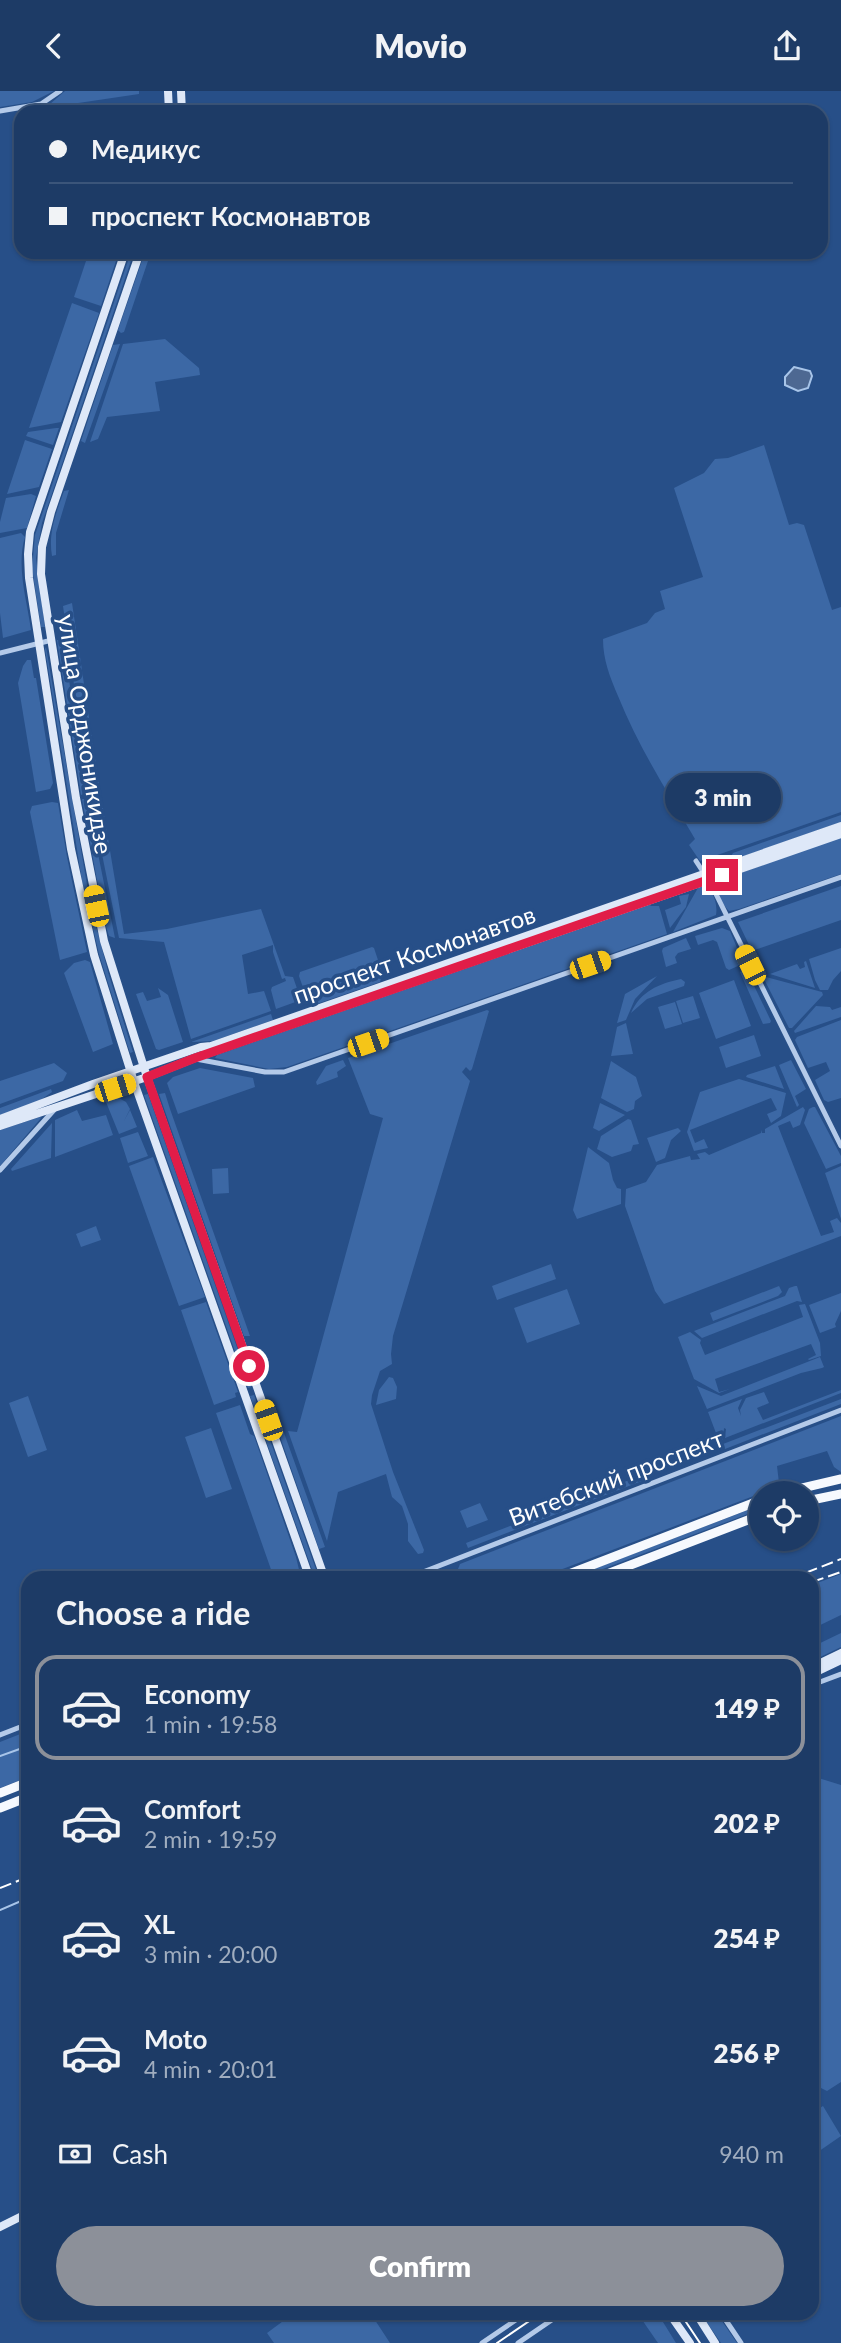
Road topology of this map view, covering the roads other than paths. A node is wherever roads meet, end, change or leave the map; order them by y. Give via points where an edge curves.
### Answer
1 (60, 91) edge
2 (35, 105) edge
3 (123, 259) edge
4 (138, 259) edge
5 (52, 640) junction
6 (39, 643) junction
7 (0, 653) edge
8 (841, 826) edge
9 (841, 834) edge
10 (696, 861) dead end
11 (707, 876) junction
12 (841, 877) edge
13 (726, 917) junction
14 (195, 1058) junction
15 (144, 1066) junction
16 (130, 1071) junction
17 (147, 1077) junction
18 (134, 1082) junction
19 (55, 1109) junction
20 (0, 1119) edge
21 (0, 1126) edge
22 (841, 1146) edge
23 (0, 1170) edge
24 (841, 1410) edge
25 (841, 1479) edge
26 (819, 1484) edge
27 (841, 1494) edge
28 (819, 1499) edge
29 (749, 1505) edge
30 (749, 1519) edge
31 (307, 1571) edge
32 (322, 1571) edge
33 (426, 1571) edge
34 (577, 1571) edge
35 (615, 1571) edge
36 (841, 1653) edge
37 (841, 1660) edge
38 (819, 1664) edge
39 (819, 1671) edge
40 (841, 1674) edge
41 (819, 1682) edge
42 (21, 1727) edge
43 (0, 1735) edge
44 (21, 1785) edge
45 (0, 1793) edge
46 (21, 1800) edge
47 (0, 1808) edge
48 (21, 2216) edge
49 (0, 2227) edge
50 (516, 2320) edge
51 (552, 2320) edge
52 (674, 2320) edge
53 (700, 2320) edge
54 (726, 2320) edge
55 (688, 2342) edge
56 (482, 2343) edge
57 (518, 2343) edge
58 (715, 2343) edge
59 (741, 2343) edge

1 - 2 street
3 - 6 street, улица Орджоникидзе via 30,532 28,570
4 - 5 street, улица Орджоникидзе via 43,541 41,574
5 - 6 street
5 - 15 street, улица Орджоникидзе via 96,906
6 - 7 street
6 - 16 street, улица Орджоникидзе via 82,909
8 - 11 street, проспект Космонавтов
9 - 11 street, проспект Космонавтов
10 - 11 street
11 - 13 street
11 - 14 street, проспект Космонавтов
11 - 15 street, проспект Космонавтов
12 - 13 street
13 - 14 street via 284,1072
13 - 22 street
14 - 17 street, проспект Космонавтов
15 - 16 street, проспект Космонавтов
15 - 17 street, улица Орджоникидзе
16 - 18 street, улица Орджоникидзе
16 - 20 street, проспект Космонавтов
17 - 18 street, проспект Космонавтов
17 - 32 street, улица Орджоникидзе
18 - 19 street, проспект Космонавтов
18 - 31 street, улица Орджоникидзе
19 - 21 street, проспект Космонавтов
19 - 23 street
24 - 33 street, Витебский проспект
25 - 26 main road
27 - 28 main road
29 - 34 main road
30 - 35 main road
36 - 38 street
37 - 39 street
40 - 41 street
42 - 43 street
44 - 45 main road
46 - 47 main road
48 - 49 street
50 - 56 street
51 - 57 street
52 - 55 street
53 - 58 street
54 - 59 street

